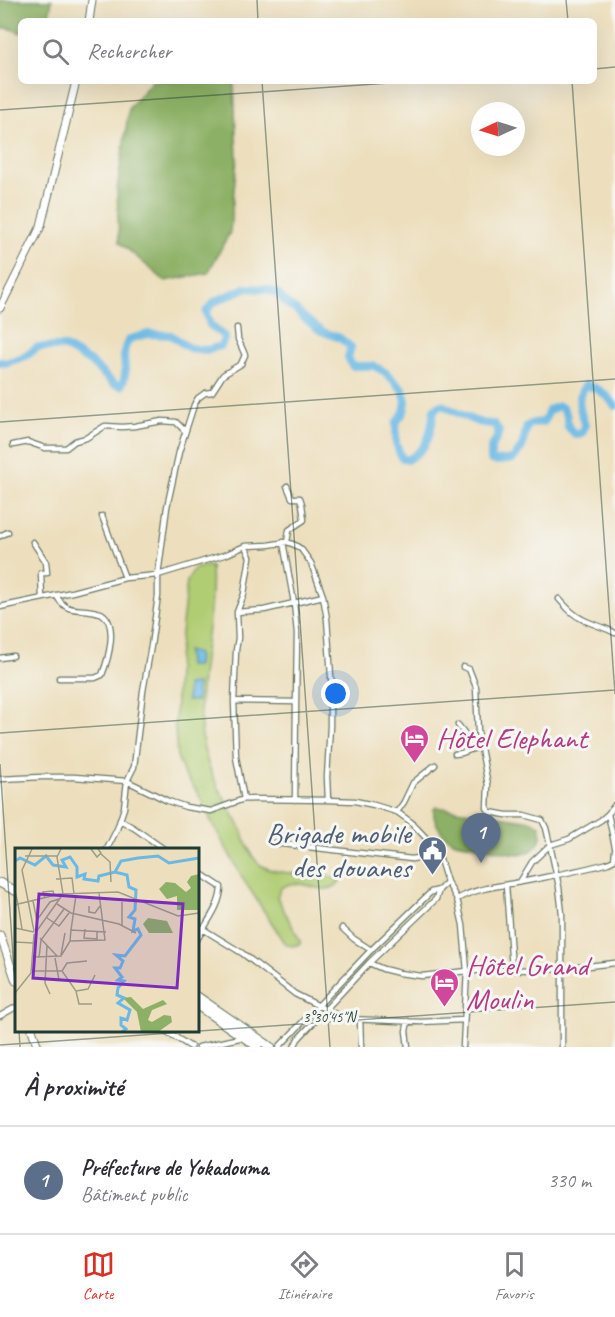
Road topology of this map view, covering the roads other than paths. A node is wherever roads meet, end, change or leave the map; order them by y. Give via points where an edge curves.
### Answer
1 (92, 0) edge
2 (89, 18) edge
3 (75, 84) edge
4 (0, 308) edge
5 (237, 328) dead end
6 (186, 431) junction
7 (13, 445) dead end
8 (287, 486) dead end
9 (102, 516) dead end
10 (8, 532) dead end
11 (0, 536) edge
12 (33, 542) dead end
13 (285, 542) junction
14 (245, 546) junction
15 (158, 575) junction
16 (124, 578) junction
17 (56, 595) junction
18 (323, 596) junction
19 (42, 597) junction
20 (559, 599) dead end
21 (294, 603) junction
22 (0, 607) edge
23 (237, 612) junction
24 (615, 633) edge
25 (13, 656) dead end
26 (0, 658) edge
27 (463, 667) dead end
28 (59, 678) dead end
29 (234, 701) junction
30 (296, 702) junction
31 (458, 725) dead end
32 (478, 747) junction
33 (454, 754) dead end
34 (435, 765) dead end
35 (0, 779) edge
36 (127, 781) junction
37 (244, 799) junction
38 (295, 800) junction
39 (328, 800) junction
40 (615, 805) edge
41 (397, 812) junction
42 (608, 814) junction
43 (120, 820) junction
44 (273, 843) dead end
45 (550, 845) junction
46 (107, 848) edge
47 (163, 848) edge
48 (615, 849) edge
49 (440, 856) junction
50 (614, 861) edge
51 (200, 873) edge
52 (557, 875) junction
53 (447, 882) junction
54 (519, 882) junction
55 (0, 883) edge
56 (506, 885) junction
57 (15, 890) edge
58 (439, 890) junction
59 (457, 899) junction
60 (200, 928) edge
61 (342, 928) dead end
62 (1, 938) edge
63 (371, 950) junction
64 (369, 963) junction
65 (615, 963) edge
66 (512, 969) junction
67 (561, 969) junction
68 (467, 971) junction
69 (15, 978) edge
70 (200, 998) edge
71 (319, 1006) junction
72 (200, 1007) edge
73 (15, 1008) edge
74 (326, 1009) junction
75 (0, 1016) edge
76 (360, 1020) junction
77 (464, 1020) junction
78 (408, 1021) junction
79 (33, 1032) edge
80 (167, 1032) edge
81 (245, 1037) junction
82 (38, 1047) edge
83 (191, 1047) edge
84 (200, 1047) edge
85 (258, 1047) edge
86 (271, 1047) edge
87 (279, 1047) edge
88 (294, 1047) edge
89 (361, 1047) edge
90 (408, 1047) edge
91 (463, 1047) edge
92 (562, 1047) edge

1 - 2 main road
3 - 4 main road via 41,226
5 - 6 street via 245,355 241,364 223,375 212,392 198,398
6 - 7 street via 176,422 162,420 135,426 105,426 66,448 45,448 28,442
6 - 15 street via 167,507
8 - 13 street via 292,498 300,498 304,520 289,530
9 - 16 street
10 - 11 street
12 - 19 street via 46,562 47,573 41,573
13 - 14 street
13 - 18 street via 307,556
13 - 21 street
14 - 15 street
14 - 23 street via 250,557
15 - 16 street
15 - 36 street via 134,767
16 - 17 street
17 - 19 street
17 - 28 street via 61,605 70,609 101,613 109,621 111,636 102,675
18 - 21 street
18 - 39 street via 332,690
19 - 22 street
20 - 24 street via 581,619
21 - 23 street
21 - 30 street
23 - 29 street
25 - 26 street
27 - 32 street via 469,669 476,687
29 - 30 street
29 - 37 street via 236,757
30 - 38 street
31 - 32 street
32 - 33 street
32 - 45 street via 488,785 487,808 490,812 542,820
34 - 41 street via 413,783
35 - 36 street via 74,777
36 - 37 street via 168,801 200,810 211,811
36 - 43 street
37 - 38 street
38 - 39 street
39 - 41 street via 355,801
40 - 42 street
41 - 49 street via 411,822
42 - 45 street via 569,839
42 - 48 street
43 - 46 street
43 - 47 street
44 - 49 street via 412,859
45 - 52 street
45 - 54 street
48 - 50 street
49 - 53 street
50 - 52 street
51 - 60 street via 221,887 221,894
52 - 54 street
52 - 67 street via 562,914
53 - 58 street
53 - 59 street
54 - 56 street
55 - 57 highway
56 - 59 street via 474,891
56 - 66 street
58 - 63 street via 431,892
58 - 64 street via 436,899
59 - 68 street
60 - 71 street via 242,953 295,994
61 - 63 street
62 - 69 main road
63 - 71 street
64 - 68 street via 422,976
64 - 74 street
65 - 67 street
66 - 67 street
66 - 68 street
67 - 92 street
68 - 77 street
70 - 86 highway
71 - 74 street
71 - 87 street
72 - 81 highway
73 - 75 street
74 - 76 street
74 - 88 street
76 - 78 street
76 - 89 street
77 - 78 street
77 - 91 street
78 - 90 street
79 - 82 main road
80 - 83 street
81 - 84 street
81 - 85 highway

